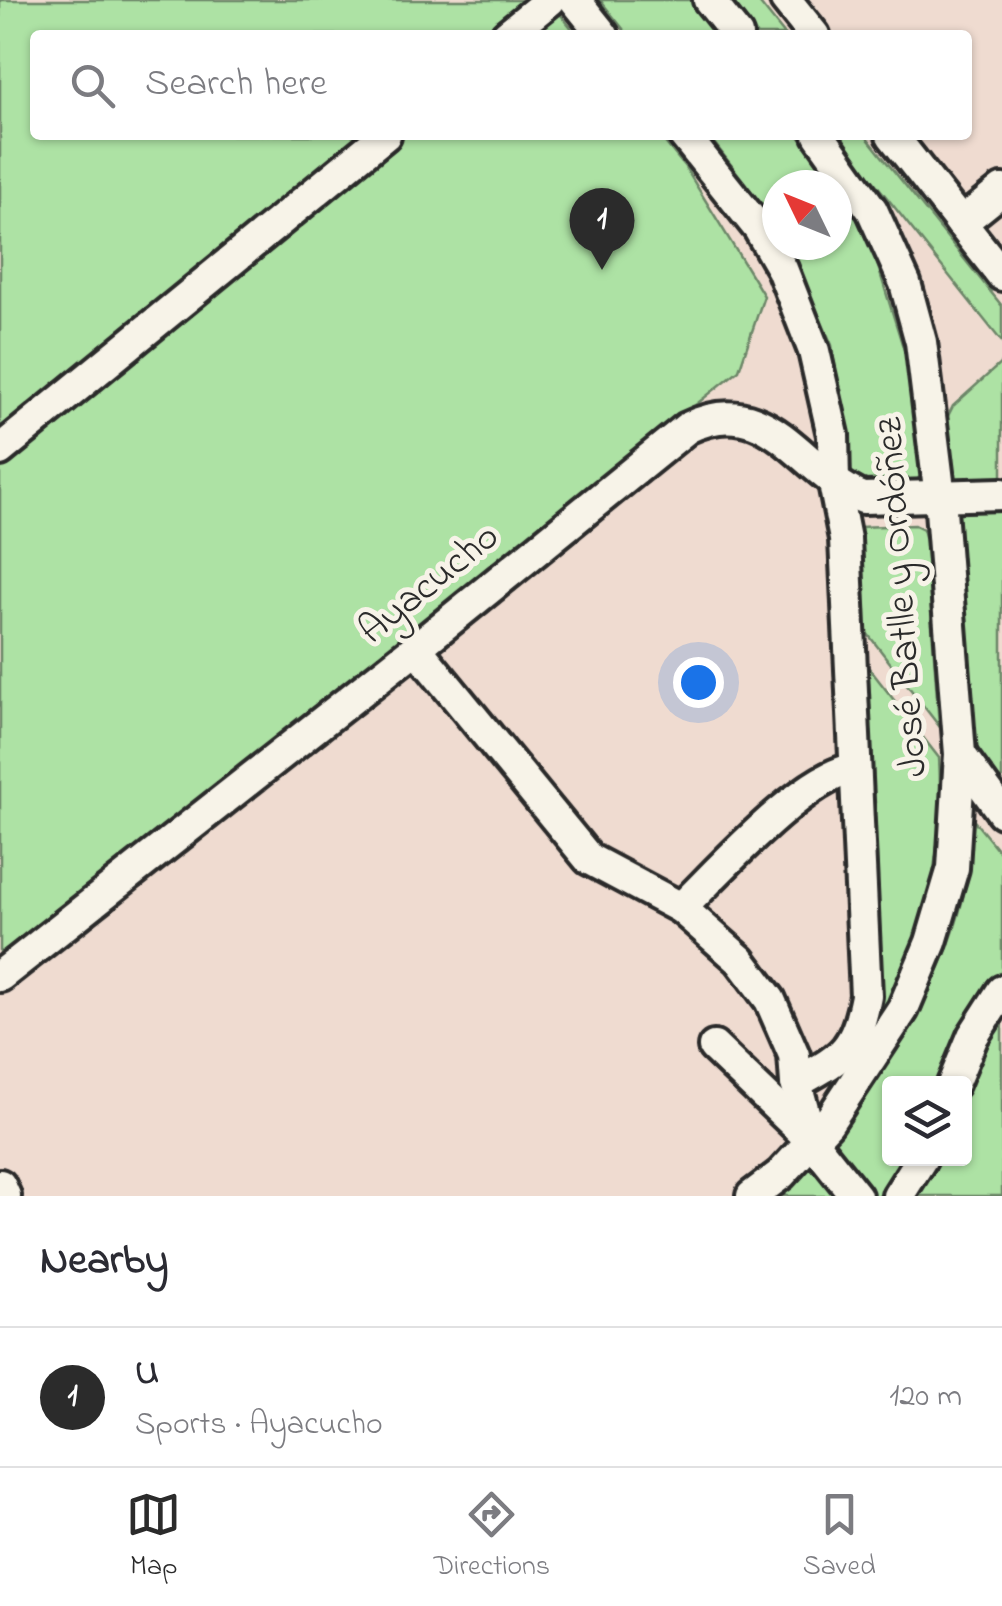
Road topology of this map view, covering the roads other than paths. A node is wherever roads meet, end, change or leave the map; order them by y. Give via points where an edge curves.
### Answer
1 (550, 0) edge
2 (575, 0) edge
3 (708, 0) edge
4 (786, 0) edge
5 (513, 30) edge
6 (599, 30) edge
7 (733, 30) edge
8 (810, 30) edge
9 (379, 140) edge
10 (688, 140) edge
11 (823, 140) edge
12 (896, 140) edge
13 (1002, 190) edge
14 (961, 223) junction
15 (1002, 275) edge
16 (0, 450) edge
17 (834, 482) junction
18 (1002, 494) edge
19 (940, 497) junction
20 (416, 648) junction
21 (960, 754) junction
22 (853, 770) junction
23 (1002, 812) edge
24 (681, 908) junction
25 (0, 976) edge
26 (1002, 991) edge
27 (714, 1048) dead end
28 (956, 1076) edge
29 (796, 1083) junction
30 (812, 1141) junction
31 (917, 1166) edge
32 (0, 1185) edge
33 (5, 1196) edge
34 (752, 1196) edge
35 (856, 1196) edge
36 (898, 1196) edge

1 - 5 street
2 - 6 street
3 - 7 street
4 - 8 street
9 - 16 street
10 - 17 street via 759,229 782,270 814,351 833,435
11 - 19 street, José Batlle y Ordóñez via 872,210 905,283 921,342
12 - 14 street
13 - 14 street
14 - 15 street
17 - 19 street, Ayacucho via 863,498
17 - 20 street, Ayacucho via 776,431 731,417 706,419
17 - 22 street via 845,539
18 - 19 street, Ayacucho
19 - 21 street, José Batlle y Ordóñez
20 - 24 street via 589,859
20 - 25 street, Ayacucho
21 - 23 street
21 - 30 street, José Batlle y Ordóñez via 953,868 932,942 903,1010
22 - 24 street via 818,783
22 - 29 street via 866,996 860,1027 843,1056
24 - 29 street via 740,960 770,1000 794,1055
26 - 28 street
27 - 30 street
29 - 30 street
30 - 34 street, José Batlle y Ordóñez
30 - 35 street
31 - 36 street
32 - 33 street

